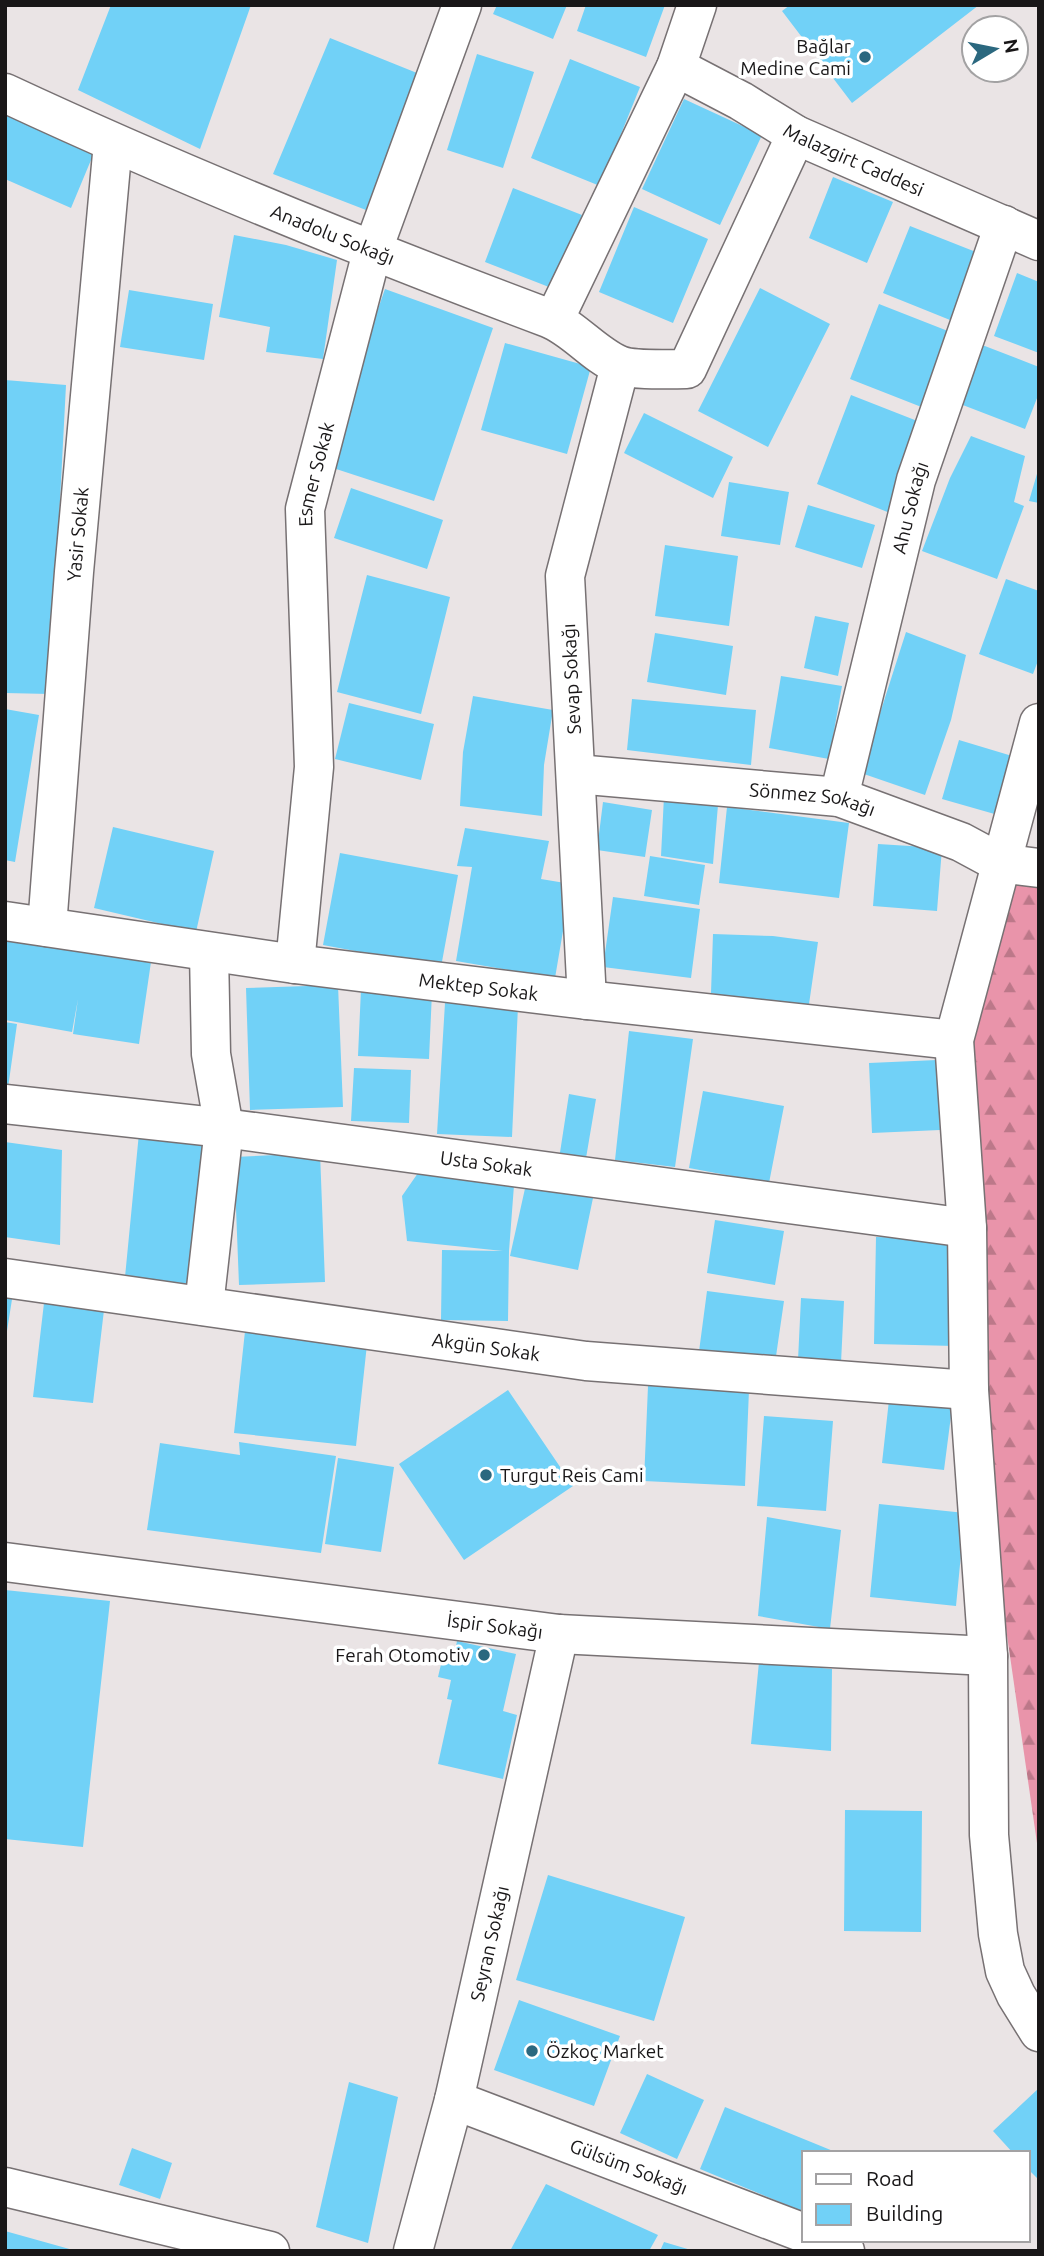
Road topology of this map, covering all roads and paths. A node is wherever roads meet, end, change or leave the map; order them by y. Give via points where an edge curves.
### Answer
1 (462, 5) edge
2 (697, 5) edge
3 (676, 67) junction
4 (5, 93) edge
5 (796, 135) junction
6 (113, 143) junction
7 (1004, 225) junction
8 (1039, 241) edge
9 (372, 252) junction
10 (554, 320) junction
11 (620, 366) junction
12 (1039, 723) edge
13 (576, 774) junction
14 (839, 797) junction
15 (1000, 863) junction
16 (1039, 868) edge
17 (5, 921) edge
18 (47, 927) junction
19 (209, 952) junction
20 (295, 964) junction
21 (587, 1000) junction
22 (954, 1040) junction
23 (5, 1104) edge
24 (224, 1128) junction
25 (967, 1228) junction
26 (5, 1278) edge
27 (204, 1306) junction
28 (969, 1390) junction
29 (5, 1562) edge
30 (559, 1634) junction
31 (988, 1656) junction
32 (1039, 2032) edge
33 (454, 2100) junction
34 (5, 2187) edge
35 (802, 2232) edge
36 (827, 2242) edge
37 (270, 2251) edge
38 (413, 2251) edge
39 (845, 2251) edge

1 - 9 street, Esmer Sokak
2 - 3 street
3 - 5 street, Malazgirt Caddesi
3 - 10 street
4 - 6 street, Anadolu Sokağı
5 - 7 street, Malazgirt Caddesi
5 - 11 street via 687,369
6 - 9 street, Anadolu Sokağı
6 - 18 street, Yasir Sokak
7 - 8 street, Malazgirt Caddesi
7 - 14 street, Ahu Sokağı via 916,480
9 - 10 street, Anadolu Sokağı
9 - 20 street, Esmer Sokak via 305,509 314,767
10 - 11 street, Anadolu Sokağı
11 - 13 street, Sevap Sokağı via 565,576
12 - 15 street
13 - 14 street, Sönmez Sokağı
13 - 21 street, Sevap Sokağı
14 - 15 street, Sönmez Sokağı via 961,842
15 - 16 street, Sönmez Sokağı
15 - 22 street
17 - 18 street, Mektep Sokak
18 - 19 street, Mektep Sokak
19 - 20 street, Mektep Sokak
19 - 24 street via 211,1054
20 - 21 street, Mektep Sokak
21 - 22 street, Mektep Sokak
22 - 25 street
23 - 24 street, Usta Sokak
24 - 25 street, Usta Sokak
24 - 27 street
25 - 28 street
26 - 27 street, Akgün Sokak
27 - 28 street, Akgün Sokak via 586,1361
28 - 31 street
29 - 30 street, İspir Sokağı
30 - 31 street, İspir Sokağı
30 - 33 street, Seyran Sokağı
31 - 32 street via 989,1835 999,1934 1005,1972
33 - 35 street, Gülsüm Sokağı
33 - 38 street, Seyran Sokağı
34 - 37 street
36 - 39 street

